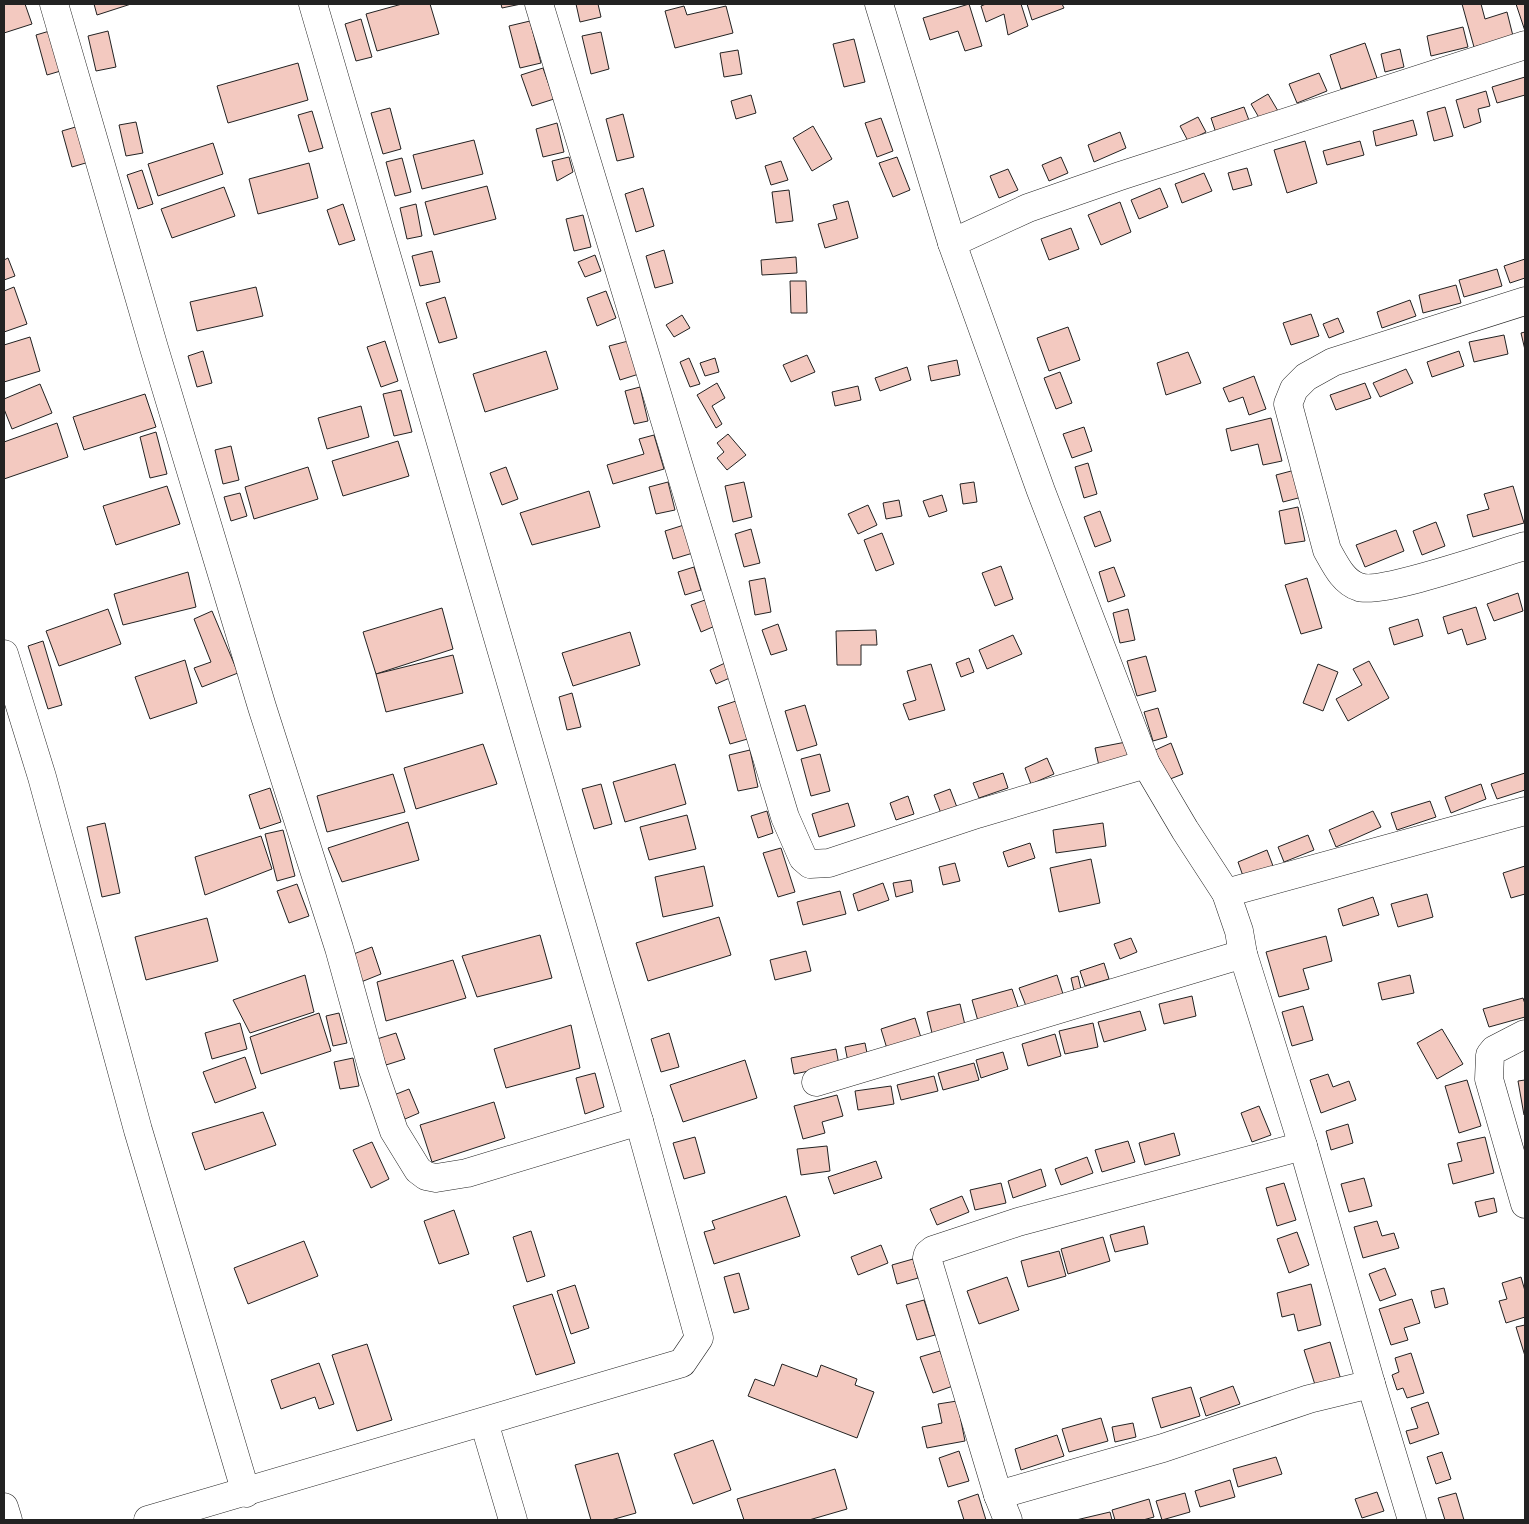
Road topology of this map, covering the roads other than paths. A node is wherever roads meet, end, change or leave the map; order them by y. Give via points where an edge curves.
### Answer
1 (54, 4) edge
2 (312, 4) edge
3 (540, 4) edge
4 (879, 4) edge
5 (1525, 45) edge
6 (952, 243) junction
7 (1525, 301) edge
8 (1525, 546) edge
9 (4, 654) edge
10 (1146, 764) junction
11 (1525, 811) edge
12 (1226, 893) junction
13 (1243, 954) junction
14 (1525, 1034) edge
15 (816, 1082) dead end
16 (639, 1122) junction
17 (1303, 1146) junction
18 (1525, 1204) edge
19 (1371, 1384) junction
20 (484, 1422) junction
21 (246, 1492) junction
22 (998, 1495) junction
23 (4, 1507) edge
24 (8, 1520) edge
25 (148, 1520) edge
26 (512, 1520) edge
27 (1008, 1520) edge
28 (1412, 1520) edge

1 - 16 street via 154,348 394,1131 418,1170 436,1178 467,1173
2 - 16 street
3 - 10 street via 785,817 804,858 810,864 829,863 977,814
4 - 6 street
5 - 6 street via 1120,176 1028,208
6 - 10 street via 1041,491
7 - 8 street via 1333,362 1306,377 1294,389 1288,404 1327,550 1338,570 1358,587 1366,589 1401,583
9 - 21 street via 42,777 138,1130
10 - 12 street
11 - 12 street
12 - 13 street
13 - 15 street
13 - 17 street
14 - 18 street via 1490,1055 1489,1079
16 - 20 street via 698,1338 682,1363
17 - 19 street
17 - 22 street via 1018,1222 928,1254
19 - 22 street via 1309,1399 1163,1448
19 - 28 street
20 - 21 street
20 - 26 street
21 - 25 street
22 - 27 street
23 - 24 street

